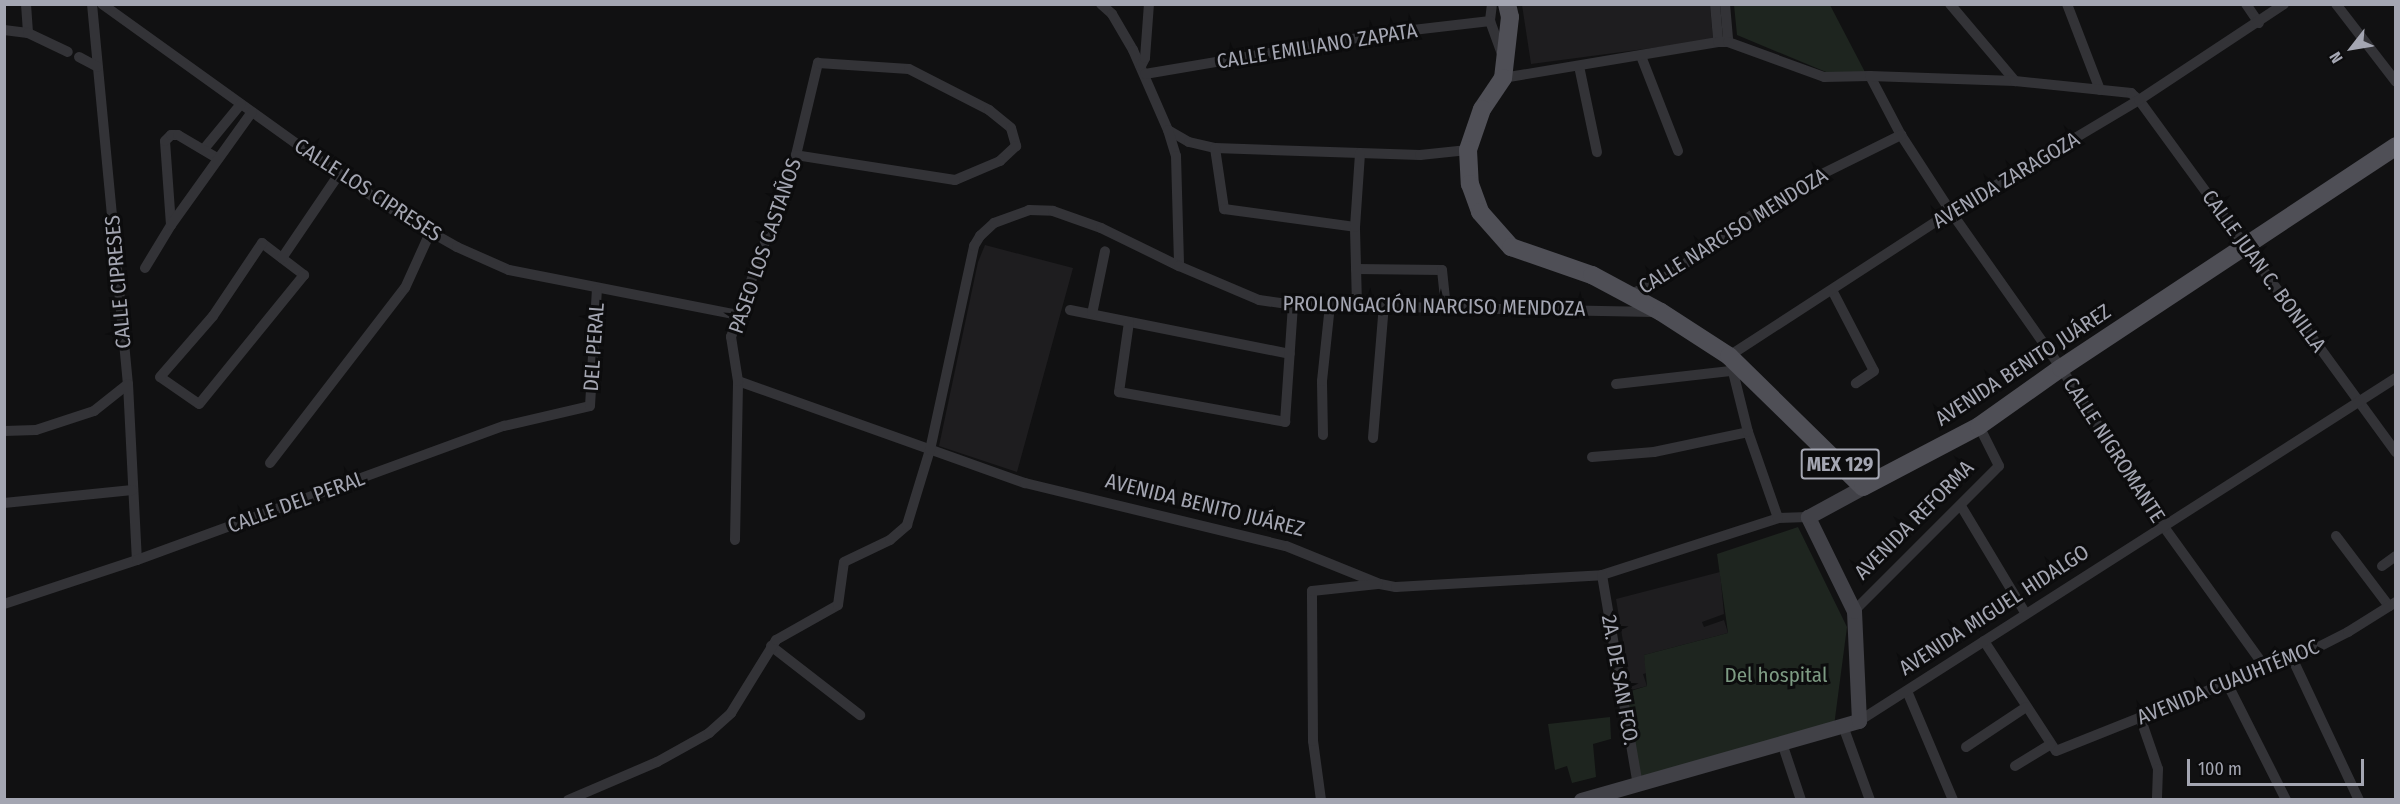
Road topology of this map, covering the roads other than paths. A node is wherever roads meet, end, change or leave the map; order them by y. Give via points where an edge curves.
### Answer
1 (26, 4) edge
2 (92, 4) edge
3 (1101, 4) edge
4 (1149, 4) edge
5 (1492, 4) edge
6 (1507, 4) edge
7 (1715, 4) edge
8 (1725, 4) edge
9 (1950, 4) edge
10 (2067, 4) edge
11 (2246, 4) edge
12 (2284, 4) edge
13 (2336, 4) edge
14 (109, 7) edge
15 (1490, 21) junction
16 (2259, 23) junction
17 (4, 30) edge
18 (28, 33) junction
19 (1723, 42) junction
20 (68, 52) dead end
21 (1641, 56) junction
22 (79, 57) dead end
23 (1580, 66) junction
24 (98, 67) junction
25 (1143, 70) junction
26 (1504, 70) junction
27 (1870, 76) junction
28 (2015, 81) junction
29 (2396, 82) edge
30 (2100, 90) junction
31 (2135, 96) junction
32 (241, 104) junction
33 (252, 112) junction
34 (1168, 130) junction
35 (1901, 135) junction
36 (2396, 146) edge
37 (1215, 148) junction
38 (204, 149) junction
39 (1468, 150) junction
40 (1678, 151) dead end
41 (1597, 152) dead end
42 (1360, 153) junction
43 (796, 155) junction
44 (217, 158) junction
45 (339, 174) junction
46 (1951, 212) junction
47 (171, 225) junction
48 (1355, 227) junction
49 (430, 233) junction
50 (2247, 246) junction
51 (1105, 251) dead end
52 (282, 258) junction
53 (1179, 266) junction
54 (145, 268) dead end
55 (1356, 269) junction
56 (597, 289) junction
57 (1832, 290) junction
58 (1630, 295) junction
59 (1293, 305) junction
60 (1330, 305) junction
61 (1357, 305) junction
62 (1384, 305) junction
63 (1446, 307) junction
64 (1070, 310) dead end
65 (1661, 312) junction
66 (1092, 314) junction
67 (738, 315) junction
68 (1128, 322) junction
69 (1290, 354) junction
70 (1735, 365) junction
71 (2061, 368) junction
72 (2396, 378) edge
73 (738, 381) junction
74 (1856, 383) dead end
75 (128, 384) junction
76 (1616, 384) dead end
77 (2359, 404) junction
78 (590, 406) joint
79 (1979, 426) junction
80 (4, 431) edge
81 (1748, 432) junction
82 (1323, 435) dead end
83 (1373, 438) dead end
84 (930, 450) junction
85 (2396, 452) edge
86 (1593, 457) dead end
87 (270, 463) dead end
88 (1863, 487) junction
89 (132, 490) junction
90 (4, 503) edge
91 (1961, 506) junction
92 (1808, 517) junction
93 (1778, 518) junction
94 (2164, 527) junction
95 (2336, 536) dead end
96 (735, 540) dead end
97 (2396, 556) edge
98 (137, 560) junction
99 (2382, 566) dead end
100 (1602, 575) junction
101 (1380, 584) junction
102 (4, 604) edge
103 (2392, 604) edge
104 (2026, 614) junction
105 (1855, 618) junction
106 (1983, 641) junction
107 (771, 646) junction
108 (2293, 660) junction
109 (2267, 670) junction
110 (2227, 683) junction
111 (1904, 693) junction
112 (2026, 707) junction
113 (860, 715) dead end
114 (2140, 717) junction
115 (1859, 721) junction
116 (1843, 726) junction
117 (1782, 743) junction
118 (1966, 747) dead end
119 (2053, 748) junction
120 (2015, 766) dead end
121 (1639, 792) edge
122 (568, 800) edge
123 (1321, 800) edge
124 (1581, 800) edge
125 (1800, 800) edge
126 (1870, 800) edge
127 (1946, 800) edge
128 (1953, 800) edge
129 (2157, 800) edge
130 (2286, 800) edge
131 (2359, 800) edge

1 - 18 street
2 - 24 street, CALLE CIPRESES
3 - 25 street via 1112,14
4 - 25 street
5 - 15 street
6 - 26 main road, MEX 129 via 1510,17
7 - 19 street
8 - 19 street
9 - 28 street
10 - 30 street
11 - 16 street
12 - 16 street, AVENIDA ZARAGOZA
13 - 29 street
14 - 32 street, CALLE LOS CIPRESES
15 - 25 street, CALLE EMILIANO ZAPATA
15 - 26 street
16 - 31 street, AVENIDA ZARAGOZA
17 - 18 street
18 - 20 street
19 - 21 street
19 - 27 street via 1824,77
21 - 23 street
21 - 40 street
22 - 24 street
23 - 26 street
23 - 41 street
24 - 75 street, CALLE CIPRESES
25 - 34 street
26 - 39 main road, MEX 129 via 1482,109
27 - 28 street
27 - 35 street, CALLE NIGROMANTE
28 - 30 street
30 - 31 street
31 - 46 street, AVENIDA ZARAGOZA
31 - 50 street, CALLE JUAN C. BONILLA
32 - 33 street, CALLE LOS CIPRESES
32 - 38 street
33 - 44 street
33 - 45 street, CALLE LOS CIPRESES
34 - 37 street via 1189,142
34 - 53 street via 1176,156
35 - 46 street, CALLE NIGROMANTE
35 - 58 street, CALLE NARCISO MENDOZA via 1791,190 1673,273
36 - 50 main road, AVENIDA BENITO JUÁREZ / MEX 129
37 - 42 street
37 - 48 street via 1224,209
38 - 44 street
38 - 47 street via 178,135 165,141
39 - 42 street via 1420,155
39 - 58 main road, MEX 129 via 1470,184 1480,212 1511,248 1592,275
42 - 48 street
43 - 43 street, PASEO LOS CASTAÑOS via 955,180 1000,161 1016,146 1011,128 989,110 909,69 818,63
43 - 67 street, PASEO LOS CASTAÑOS
44 - 47 street
45 - 49 street, CALLE LOS CIPRESES
45 - 52 street
46 - 57 street, AVENIDA ZARAGOZA
46 - 71 street, CALLE NIGROMANTE
47 - 54 street
48 - 55 street
49 - 56 street, CALLE LOS CIPRESES via 509,270
49 - 87 street via 405,288
50 - 71 main road, AVENIDA BENITO JUÁREZ / MEX 129
50 - 77 street, CALLE JUAN C. BONILLA
51 - 66 street
52 - 52 street via 304,275 199,404 160,377 213,316 262,243
53 - 59 street, PROLONGACIÓN NARCISO MENDOZA via 1259,300
53 - 84 street, PROLONGACIÓN NARCISO MENDOZA via 1101,228 1053,211 1029,210 994,223 974,246
55 - 61 street
55 - 63 street via 1442,270
56 - 67 street, CALLE LOS CIPRESES
56 - 78 street, DEL PERAL
57 - 70 street, AVENIDA ZARAGOZA
57 - 74 street via 1874,371
58 - 65 main road, MEX 129
59 - 60 street, PROLONGACIÓN NARCISO MENDOZA
59 - 69 street
60 - 61 street, PROLONGACIÓN NARCISO MENDOZA
60 - 82 street via 1322,381
61 - 62 street, PROLONGACIÓN NARCISO MENDOZA
62 - 63 street, PROLONGACIÓN NARCISO MENDOZA
62 - 83 street
63 - 65 street, PROLONGACIÓN NARCISO MENDOZA
64 - 66 street
65 - 70 main road, MEX 129
66 - 68 street
67 - 73 street, PASEO LOS CASTAÑOS via 731,337
68 - 69 street
68 - 69 street via 1119,392 1286,422
70 - 76 street
70 - 81 street
70 - 88 main road, MEX 129
71 - 79 main road, AVENIDA BENITO JUÁREZ / MEX 129
71 - 94 street, CALLE NIGROMANTE
72 - 77 street, AVENIDA MIGUEL HIDALGO
73 - 84 street, AVENIDA BENITO JUÁREZ
73 - 96 street, PASEO LOS CASTAÑOS
75 - 80 street via 94,411 36,430
75 - 89 street, CALLE CIPRESES
77 - 85 street, CALLE JUAN C. BONILLA
77 - 94 street, AVENIDA MIGUEL HIDALGO
78 - 98 street, CALLE DEL PERAL via 504,426
79 - 88 main road, AVENIDA BENITO JUÁREZ / MEX 129
79 - 91 street, AVENIDA REFORMA via 1999,466
81 - 86 street via 1654,452
81 - 93 street
84 - 101 street, AVENIDA BENITO JUÁREZ via 1025,483 1286,546
84 - 107 street, PROLONGACIÓN NARCISO MENDOZA via 907,525 890,540 844,562 838,605
88 - 92 main road
89 - 90 street
89 - 98 street, CALLE CIPRESES
91 - 104 street
91 - 105 street, AVENIDA REFORMA
92 - 93 street, AVENIDA BENITO JUÁREZ
92 - 105 main road
93 - 100 street, AVENIDA BENITO JUÁREZ
94 - 104 street, AVENIDA MIGUEL HIDALGO
94 - 109 street, CALLE NIGROMANTE
95 - 103 street
97 - 99 street
98 - 102 street, CALLE DEL PERAL
100 - 101 street, AVENIDA BENITO JUÁREZ via 1396,587
100 - 121 street, 2A. DE SAN FCO.
101 - 123 street via 1312,591 1312,741
103 - 108 street, AVENIDA CUAUHTÉMOC
104 - 106 street, AVENIDA MIGUEL HIDALGO
105 - 115 main road
106 - 111 street, AVENIDA MIGUEL HIDALGO
106 - 112 street
107 - 113 street
107 - 122 street via 731,713 709,733 657,762
108 - 109 street, AVENIDA CUAUHTÉMOC
108 - 131 street
109 - 110 street, AVENIDA CUAUHTÉMOC
110 - 114 street, AVENIDA CUAUHTÉMOC
110 - 130 street
111 - 115 street, AVENIDA MIGUEL HIDALGO
111 - 127 street
111 - 128 street
112 - 118 street
112 - 119 street
114 - 119 street, AVENIDA CUAUHTÉMOC
114 - 129 street via 2158,769
115 - 116 main road, AVENIDA MIGUEL HIDALGO
116 - 117 main road, AVENIDA MIGUEL HIDALGO
116 - 126 street
117 - 121 main road, AVENIDA MIGUEL HIDALGO
117 - 125 street
119 - 120 street, AVENIDA CUAUHTÉMOC
121 - 124 main road, AVENIDA MIGUEL HIDALGO

